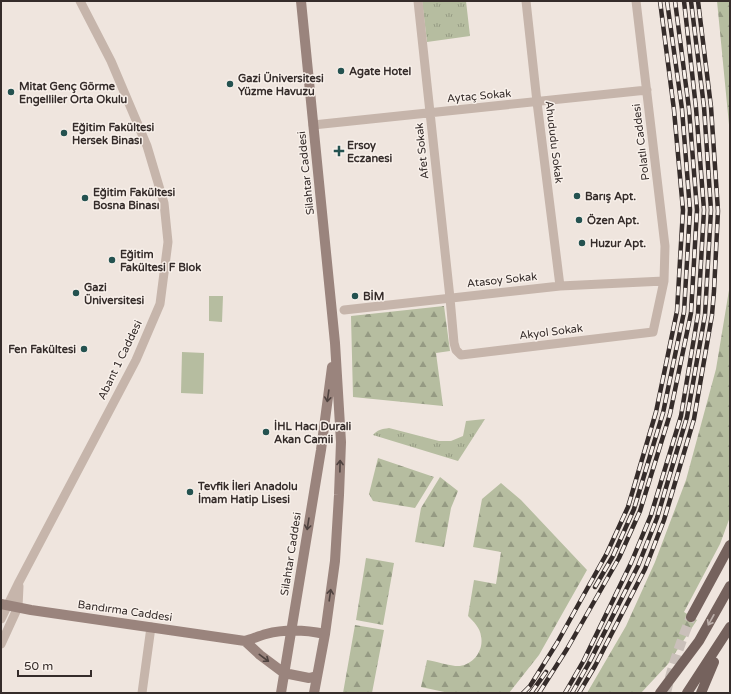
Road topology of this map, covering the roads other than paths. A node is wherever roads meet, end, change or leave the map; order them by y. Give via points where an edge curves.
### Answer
1 (80, 1) edge
2 (301, 1) edge
3 (418, 1) edge
4 (526, 1) edge
5 (636, 1) edge
6 (647, 90) junction
7 (537, 102) junction
8 (430, 112) junction
9 (312, 125) junction
10 (664, 281) junction
11 (560, 286) junction
12 (450, 298) junction
13 (344, 310) dead end
14 (335, 343) junction
15 (730, 545) edge
16 (19, 582) junction
17 (730, 586) edge
18 (4, 604) edge
19 (18, 607) junction
20 (692, 617) tunnel mouth
21 (1, 619) edge
22 (151, 627) junction
23 (730, 627) edge
24 (290, 632) junction
25 (325, 634) junction
26 (724, 639) junction
27 (245, 642) junction
28 (1, 644) edge
29 (284, 673) junction
30 (317, 676) junction
31 (142, 693) edge
32 (281, 693) edge
33 (314, 693) edge
34 (660, 693) edge
35 (687, 693) edge
36 (701, 693) edge

1 - 16 street, Abant 1 Caddesi via 111,61 147,146 164,203 168,242 160,304 136,360
2 - 9 main road, Silahtar Caddesi
3 - 8 street, Afet Sokak
4 - 7 street, Ahududu Sokak
5 - 6 street, Polatlı Caddesi
6 - 7 street, Aytaç Sokak
6 - 10 street, Polatlı Caddesi via 665,246
7 - 8 street, Aytaç Sokak
7 - 11 street, Ahududu Sokak
8 - 9 street, Aytaç Sokak
8 - 12 street, Afet Sokak
9 - 14 main road, Silahtar Caddesi
10 - 11 street, Atasoy Sokak
10 - 12 street, Akyol Sokak via 653,332 461,355 454,343
11 - 12 street, Atasoy Sokak
12 - 13 street, Atasoy Sokak
14 -> 24 main road, Silahtar Caddesi via 321,450
25 -> 14 main road, Silahtar Caddesi via 335,561 341,442
15 - 20 main road
16 - 18 street, Abant 1 Caddesi
16 - 19 street, Abant 1 Caddesi
17 -> 34 main road via 699,641
18 - 19 main road, Bandırma Caddesi
18 - 21 street, Abant 1 Caddesi
19 - 22 main road, Bandırma Caddesi
19 - 28 street, Abant 1 Caddesi
22 - 27 main road, Bandırma Caddesi
22 - 31 street
23 - 26 main road
24 - 25 main road, Bandırma Caddesi via 309,631
24 - 27 main road, Bandırma Caddesi via 267,634
24 - 29 main road, Silahtar Caddesi
25 - 30 main road
26 - 35 main road
26 - 36 main road
27 -> 29 main road
29 - 30 main road via 309,678
29 - 32 main road, Silahtar Caddesi
30 - 33 main road

